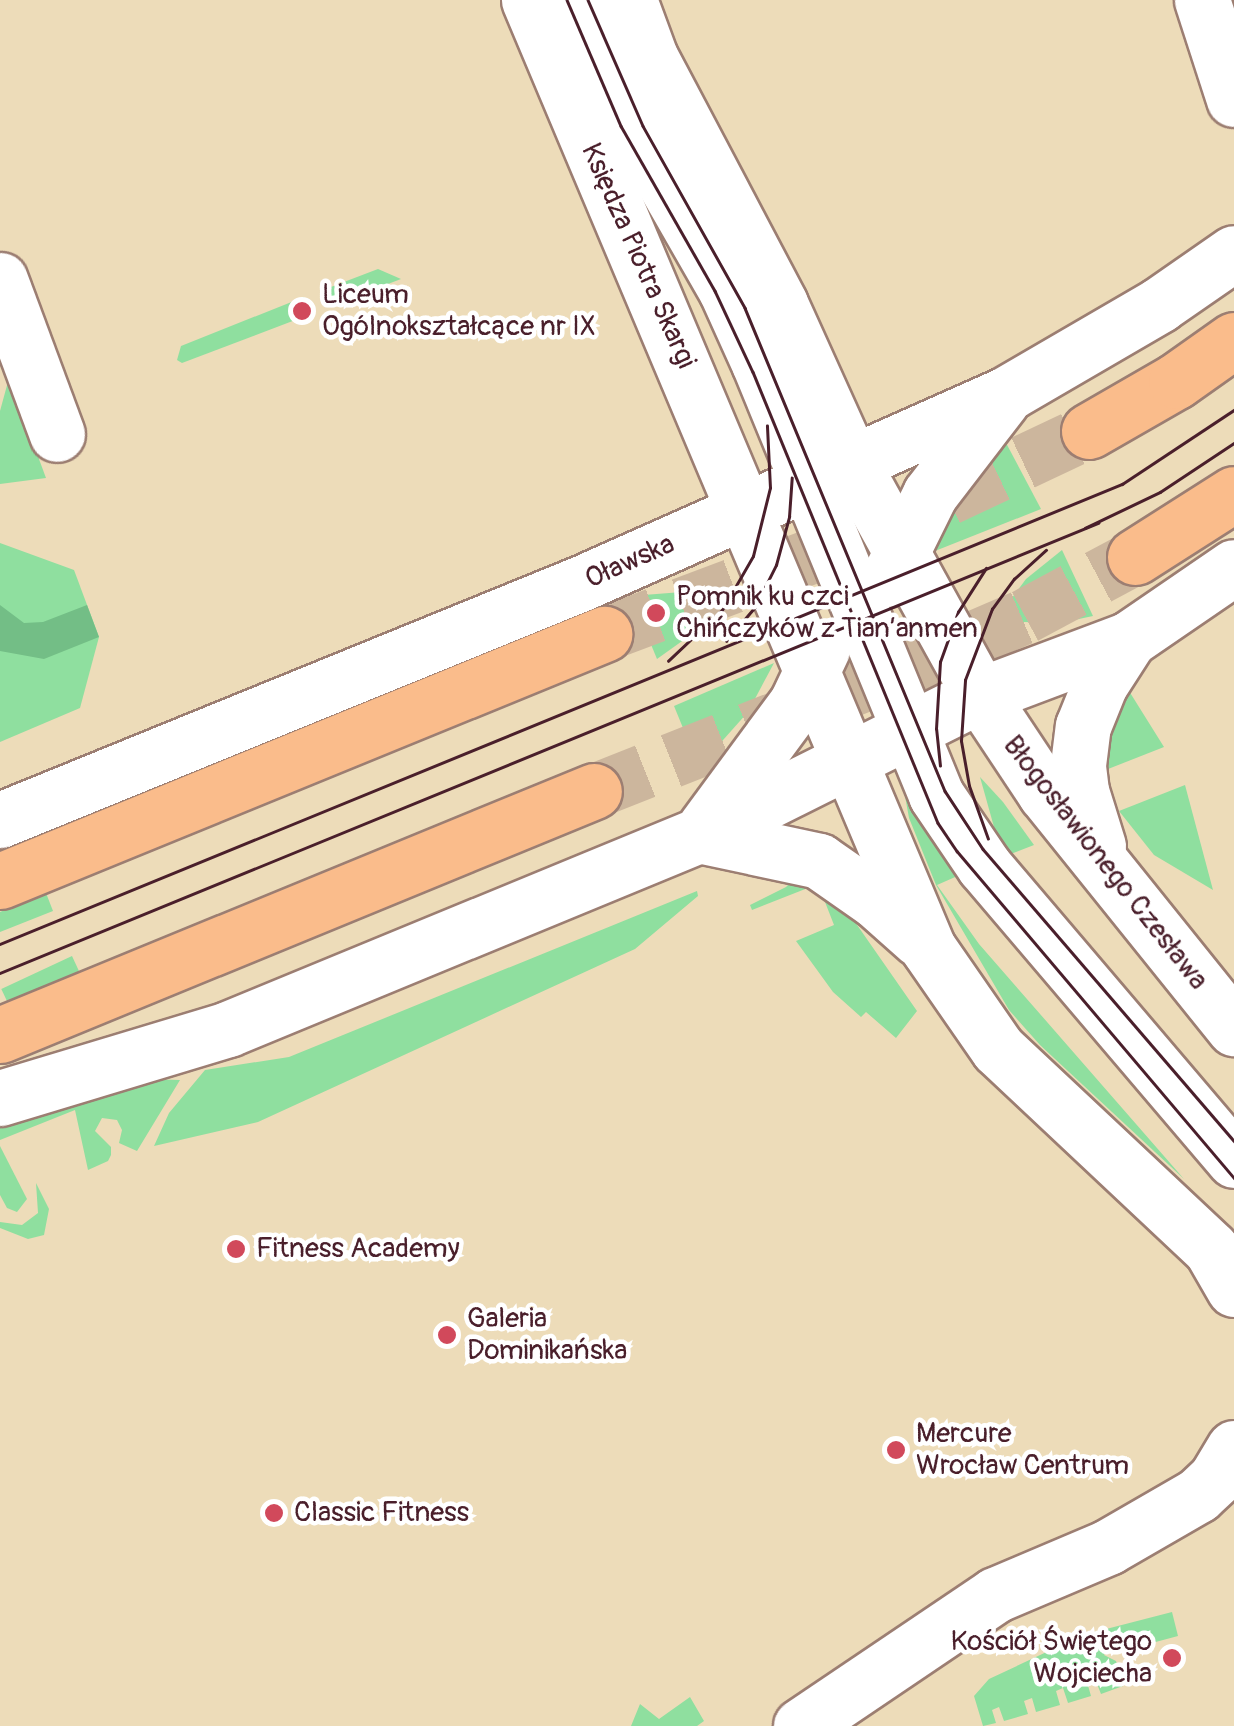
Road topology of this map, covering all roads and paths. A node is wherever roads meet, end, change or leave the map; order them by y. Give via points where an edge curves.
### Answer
1 (529, 0) edge
2 (579, 0) edge
3 (630, 0) edge
4 (1202, 0) edge
5 (553, 57) junction
6 (1234, 99) edge
7 (1234, 253) edge
8 (0, 280) edge
9 (1234, 340) edge
10 (1008, 393) junction
11 (1089, 431) tunnel mouth
12 (57, 434) dead end
13 (830, 471) junction
14 (1234, 494) edge
15 (746, 511) junction
16 (898, 554) junction
17 (1135, 558) tunnel mouth
18 (1234, 566) edge
19 (846, 578) junction
20 (604, 634) tunnel mouth
21 (869, 635) junction
22 (1129, 639) junction
23 (813, 673) junction
24 (980, 695) junction
25 (908, 732) junction
26 (848, 762) junction
27 (594, 790) tunnel mouth
28 (0, 820) edge
29 (699, 835) junction
30 (1112, 878) junction
31 (0, 881) edge
32 (928, 948) junction
33 (1234, 1028) edge
34 (0, 1035) edge
35 (0, 1098) edge
36 (1234, 1160) edge
37 (1234, 1289) edge
38 (1234, 1448) edge
39 (801, 1726) edge

1 - 5 street, Księdza Piotra Skargi
2 - 5 street
2 - 13 street via 636,130
3 - 13 street via 650,57 780,304
4 - 6 street
5 - 15 street, Księdza Piotra Skargi
7 - 10 street, Oławska
8 - 12 street
9 - 11 main road
10 - 13 street, Oławska
10 - 16 street via 950,464
13 - 15 street, Oławska
13 - 16 street, Błogosławionego Czesława
13 - 19 street via 853,517
14 - 17 main road
15 - 23 street, Księdza Piotra Skargi
15 - 28 street, Oławska
16 - 21 street
16 - 24 street, Błogosławionego Czesława
18 - 22 street
19 - 21 street
19 - 23 street
20 - 31 main road
21 - 25 street
21 - 26 street
22 - 24 street
22 - 30 street via 1100,684 1079,757 1086,819
23 - 26 street, Księdza Piotra Skargi
23 - 29 street
24 - 25 street
24 - 30 street, Błogosławionego Czesława
25 - 26 street
25 - 36 street via 936,795 984,866
26 - 29 street
26 - 32 street
27 - 34 main road
29 - 32 street via 819,862 876,900
29 - 35 street via 228,1030
30 - 33 street, Błogosławionego Czesława
32 - 37 street via 998,1048 1211,1249
38 - 39 street via 1198,1495 1108,1547 995,1595

